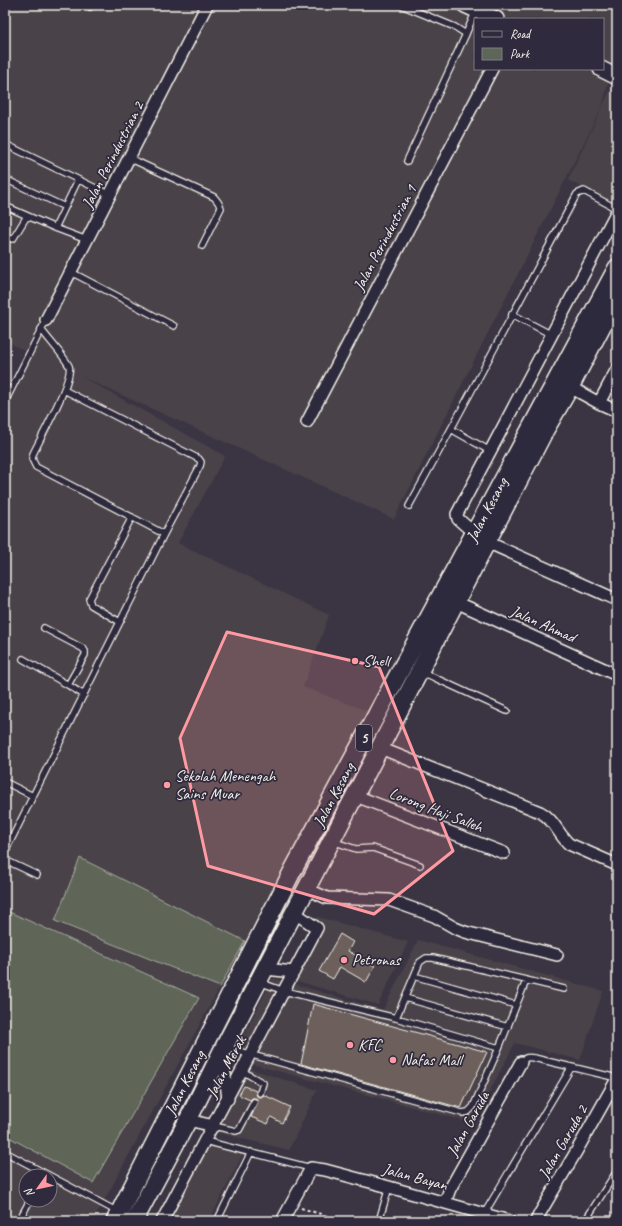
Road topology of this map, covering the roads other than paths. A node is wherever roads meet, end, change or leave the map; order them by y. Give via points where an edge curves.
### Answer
1 (207, 5) edge
2 (401, 5) edge
3 (470, 8) edge
4 (494, 18) edge
5 (466, 34) junction
6 (491, 70) edge
7 (5, 144) edge
8 (130, 158) junction
9 (407, 161) dead end
10 (5, 179) edge
11 (78, 180) junction
12 (110, 195) junction
13 (5, 206) edge
14 (65, 207) junction
15 (617, 210) edge
16 (27, 216) junction
17 (55, 228) junction
18 (5, 237) edge
19 (87, 240) junction
20 (202, 246) dead end
21 (617, 268) edge
22 (71, 272) junction
23 (617, 297) edge
24 (512, 314) junction
25 (43, 325) junction
26 (174, 326) dead end
27 (552, 334) junction
28 (617, 369) edge
29 (570, 387) junction
30 (64, 390) junction
31 (5, 402) edge
32 (599, 403) junction
33 (617, 411) edge
34 (307, 422) dead end
35 (451, 429) junction
36 (490, 451) junction
37 (409, 506) dead end
38 (132, 517) junction
39 (474, 532) junction
40 (164, 534) junction
41 (616, 597) edge
42 (456, 602) junction
43 (120, 622) junction
44 (44, 628) dead end
45 (23, 659) dead end
46 (420, 671) junction
47 (617, 675) edge
48 (68, 685) junction
49 (84, 695) junction
50 (507, 711) dead end
51 (380, 748) junction
52 (5, 782) edge
53 (33, 796) junction
54 (356, 796) junction
55 (332, 841) junction
56 (5, 852) edge
57 (504, 853) dead end
58 (5, 860) edge
59 (420, 865) dead end
60 (617, 865) edge
61 (37, 875) dead end
62 (307, 890) junction
63 (295, 913) junction
64 (557, 956) dead end
65 (294, 972) junction
66 (262, 976) junction
67 (414, 976) junction
68 (526, 981) junction
69 (564, 989) dead end
70 (284, 991) junction
71 (405, 998) junction
72 (516, 1005) junction
73 (396, 1018) junction
74 (508, 1027) junction
75 (500, 1048) junction
76 (223, 1050) junction
77 (251, 1056) junction
78 (522, 1062) joint
79 (571, 1068) junction
80 (242, 1071) junction
81 (617, 1079) edge
82 (260, 1093) dead end
83 (228, 1099) junction
84 (254, 1102) dead end
85 (188, 1120) junction
86 (214, 1126) junction
87 (206, 1141) junction
88 (5, 1152) edge
89 (251, 1152) junction
90 (33, 1168) edge
91 (311, 1168) junction
92 (617, 1171) edge
93 (58, 1182) edge
94 (389, 1187) junction
95 (445, 1202) junction
96 (26, 1208) edge
97 (22, 1215) dead end
98 (484, 1217) edge
99 (124, 1218) edge
100 (165, 1219) edge
101 (217, 1221) edge
102 (282, 1221) edge
103 (379, 1221) edge
104 (509, 1221) edge
105 (536, 1221) edge
106 (585, 1221) edge

1 - 8 street, Jalan Perindustrian 2
2 - 5 lane
3 - 4 street
3 - 5 lane
5 - 9 lane
6 - 34 street, Jalan Perindustrian 1
7 - 11 lane
8 - 12 street, Jalan Perindustrian 2
8 - 20 lane via 214,197 221,208
10 - 14 lane
11 - 12 lane
11 - 14 lane
12 - 19 street, Jalan Perindustrian 2
13 - 16 lane
14 - 17 lane
15 - 24 lane via 584,191 577,194
15 - 27 street
16 - 17 lane
16 - 18 lane via 13,239
17 - 19 lane
19 - 22 street, Jalan Perindustrian 2
21 - 39 main road, Jalan Kesang / 5
22 - 25 street, Jalan Perindustrian 2
22 - 26 lane
23 - 29 main road, Jalan Kesang / 5
24 - 27 lane
24 - 35 lane
25 - 30 lane via 69,367 70,372
25 - 31 lane
27 - 36 street
28 - 32 street
29 - 32 street
29 - 39 main road, Jalan Kesang / 5 via 545,430
30 - 38 lane via 32,454 33,463 36,467
30 - 40 lane via 199,459 200,466
32 - 33 street
35 - 36 lane
35 - 37 lane
36 - 39 street via 457,514 458,519
38 - 40 lane
38 - 43 lane via 89,599 92,605
39 - 41 street
39 - 42 main road, Jalan Kesang / 5
39 - 99 main road, Jalan Kesang / 5 via 297,863
40 - 43 lane
42 - 46 main road, Jalan Kesang / 5
42 - 47 street, Jalan Ahmad
43 - 49 lane
44 - 48 lane via 84,651 85,655
45 - 48 lane
46 - 50 lane
46 - 51 main road, Jalan Kesang / 5
48 - 49 lane
49 - 53 lane
51 - 54 main road, Jalan Kesang / 5
51 - 60 street via 547,815 569,844
52 - 53 lane
53 - 56 lane
54 - 55 main road, Jalan Kesang / 5
54 - 57 street, Lorong Haji Salleh
55 - 59 lane via 356,849 373,848
55 - 62 main road, Jalan Kesang / 5
58 - 61 lane
62 - 63 main road, Jalan Kesang / 5
62 - 64 street via 327,898 389,900 434,916 465,932
63 - 65 street, Jalan Merak via 317,928
63 - 66 main road, Jalan Kesang / 5
65 - 66 street
65 - 70 street, Jalan Merak
66 - 70 lane
66 - 76 main road, Jalan Kesang / 5
67 - 68 lane via 420,962 426,958 433,958
67 - 71 lane
67 - 72 lane
68 - 69 lane
68 - 72 lane
70 - 73 lane
70 - 77 street, Jalan Merak
71 - 73 lane
71 - 74 lane
72 - 74 lane
73 - 75 lane
74 - 75 lane
75 - 77 lane via 473,1107 462,1114
76 - 77 lane
76 - 83 street
76 - 85 main road, Jalan Kesang / 5
77 - 80 street, Jalan Merak
78 - 79 lane via 528,1057
78 - 95 street, Jalan Garuda
79 - 81 lane
79 - 98 lane
80 - 82 lane via 263,1083
80 - 83 street, Jalan Merak
81 - 105 street, Jalan Garuda 2
83 - 86 street, Jalan Merak
84 - 86 lane via 239,1130
85 - 86 street
85 - 99 main road, Jalan Kesang / 5
86 - 87 street, Jalan Merak
87 - 89 lane
87 - 100 street, Jalan Merak
88 - 90 lane
89 - 91 lane
89 - 101 lane
91 - 94 street, Jalan Bayan
91 - 102 street
92 - 106 lane
93 - 99 lane
94 - 95 street, Jalan Bayan
94 - 103 lane
95 - 98 street, Jalan Bayan
96 - 97 lane
98 - 104 street, Jalan Bayan

